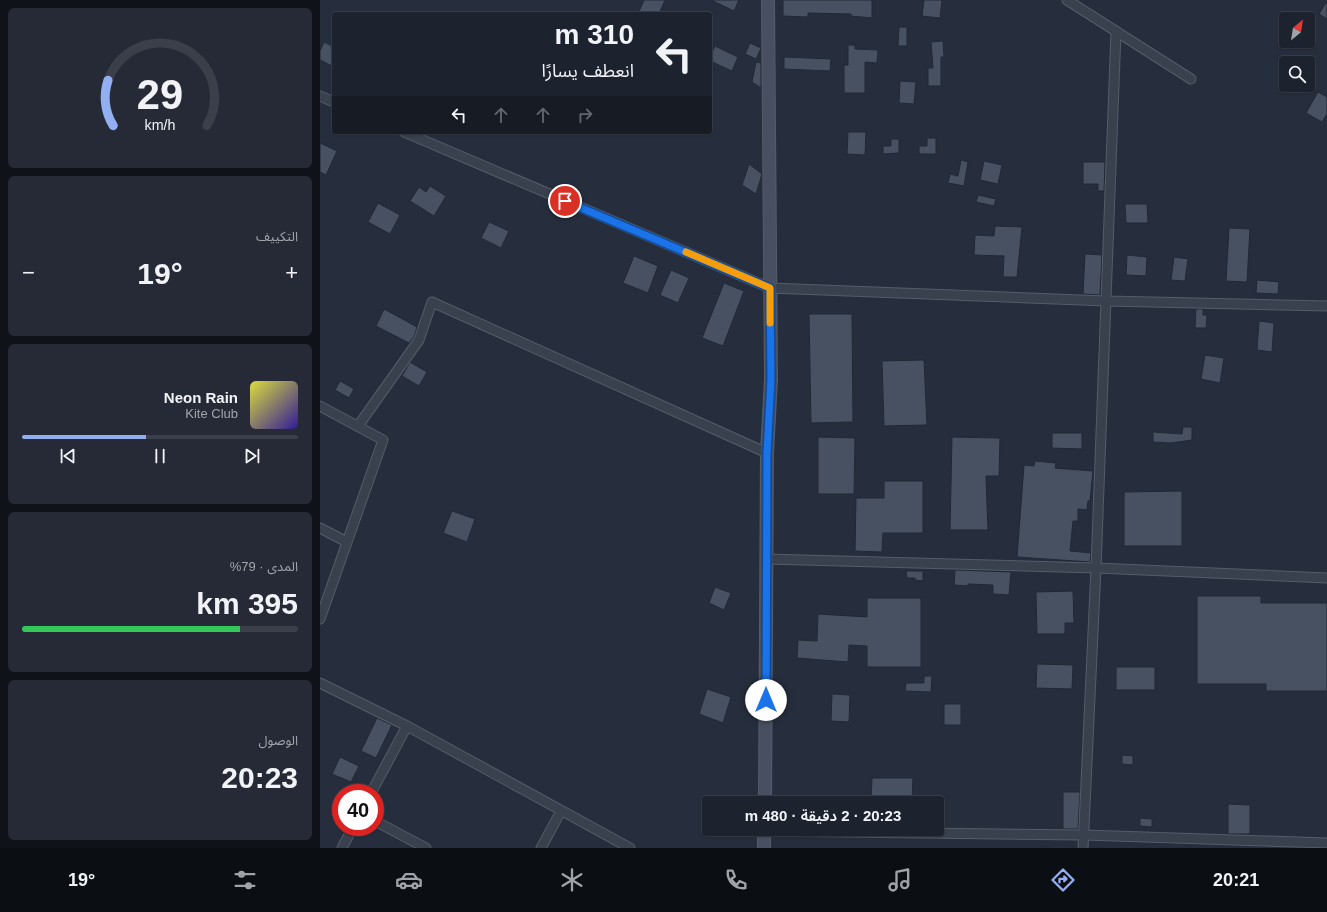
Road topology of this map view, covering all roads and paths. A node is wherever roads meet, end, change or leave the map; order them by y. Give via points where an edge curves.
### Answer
1 (768, 0) edge
2 (1067, 0) edge
3 (1116, 31) junction
4 (1191, 78) dead end
5 (320, 96) edge
6 (332, 101) edge
7 (409, 134) edge
8 (770, 288) junction
9 (1107, 301) junction
10 (1327, 306) edge
11 (320, 406) edge
12 (358, 426) junction
13 (767, 453) junction
14 (320, 528) edge
15 (347, 542) junction
16 (766, 559) junction
17 (1096, 568) junction
18 (1327, 578) edge
19 (320, 619) edge
20 (320, 682) edge
21 (407, 726) junction
22 (376, 784) edge
23 (765, 796) edge
24 (561, 811) junction
25 (384, 826) edge
26 (944, 833) edge
27 (1084, 835) junction
28 (348, 836) edge
29 (764, 836) edge
30 (1327, 843) edge
31 (342, 848) edge
32 (426, 848) edge
33 (541, 848) edge
34 (630, 848) edge
35 (764, 848) edge
36 (1083, 848) edge

1 - 8 street
2 - 3 street
3 - 4 street
3 - 9 street
5 - 6 street
7 - 8 street
8 - 9 street
8 - 13 street via 771,379
9 - 10 street
9 - 17 street
11 - 12 street
12 - 13 street via 419,340 432,302
12 - 15 street via 383,440
13 - 16 street
14 - 15 street
15 - 19 street
16 - 17 street
16 - 23 street
17 - 18 street
17 - 27 street
20 - 21 street
21 - 22 street
21 - 24 street
24 - 33 street
24 - 34 street
25 - 32 street
26 - 27 street
27 - 30 street
27 - 36 street
28 - 31 street
29 - 35 street

